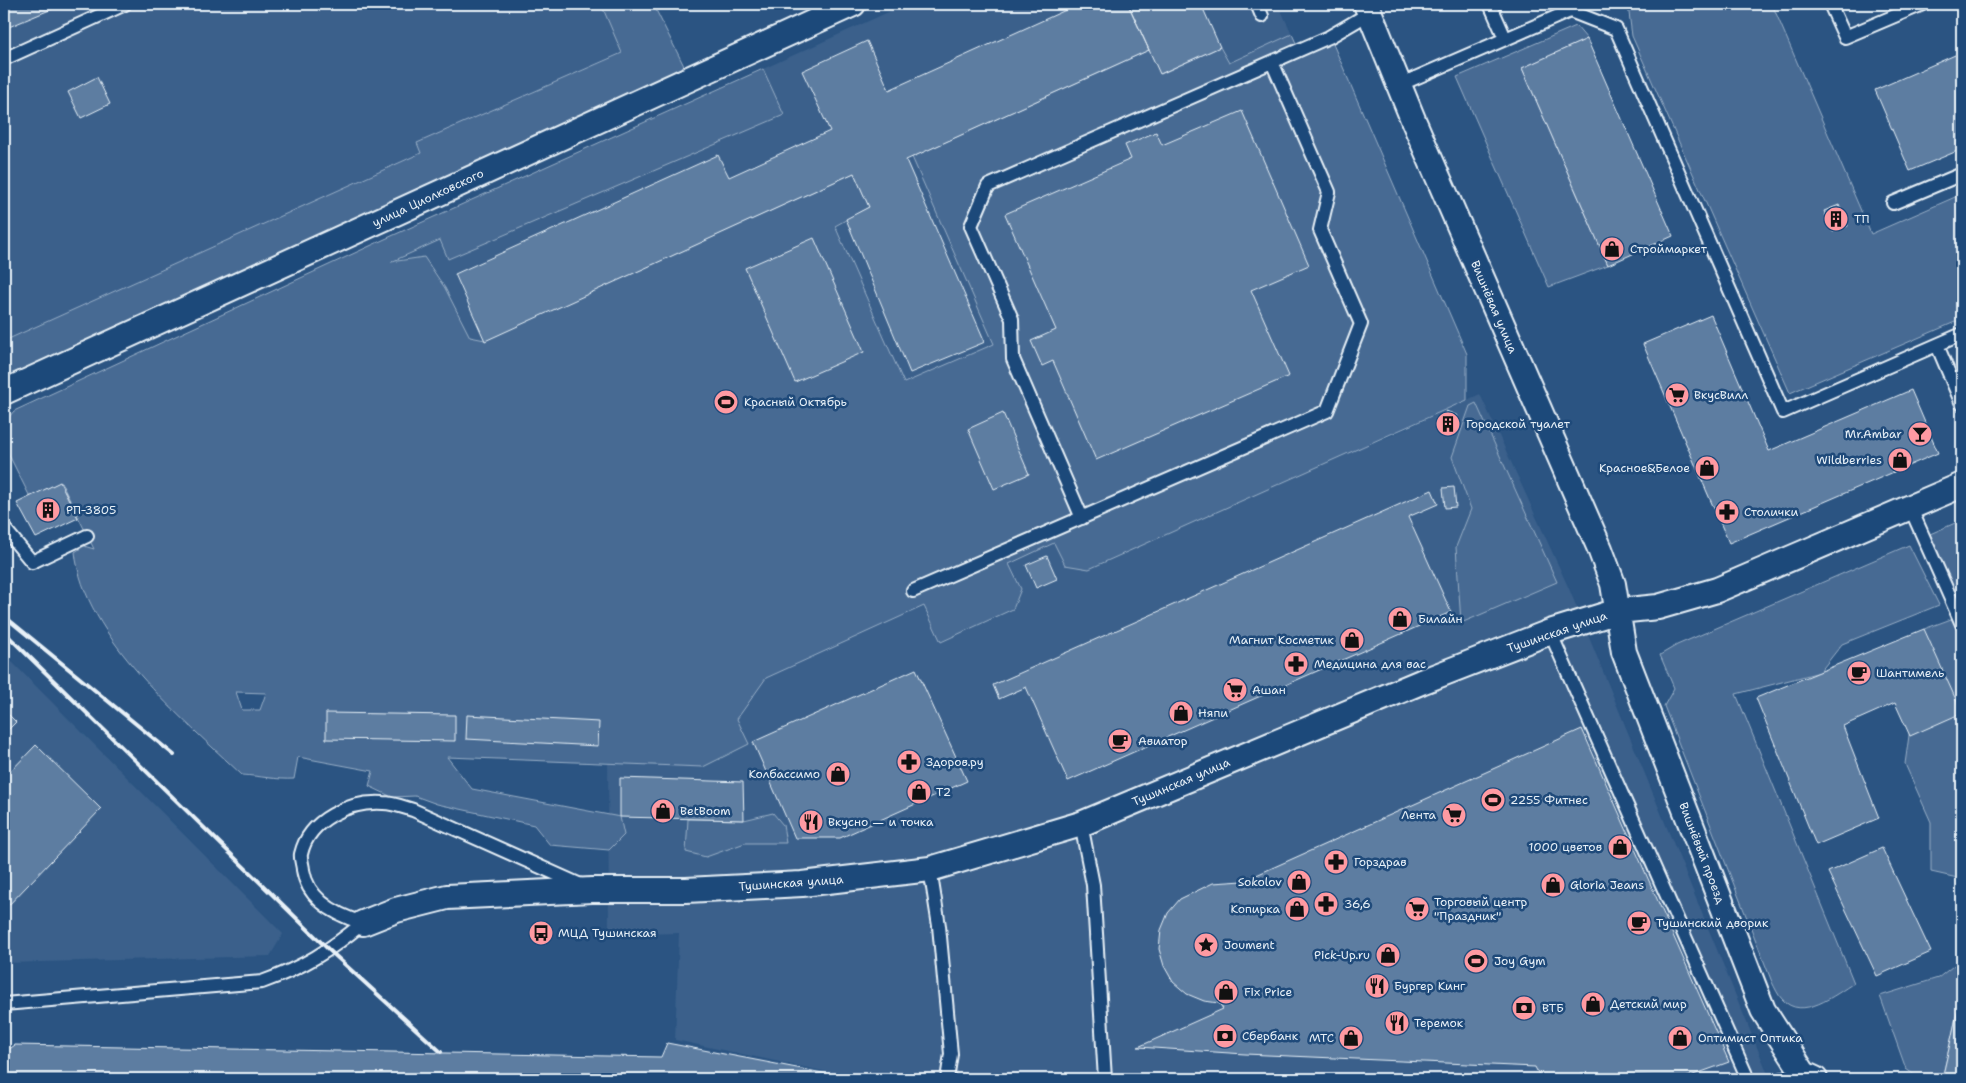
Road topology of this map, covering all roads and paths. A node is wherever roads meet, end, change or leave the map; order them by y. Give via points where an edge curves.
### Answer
1 (126, 4) edge
2 (1257, 4) edge
3 (1490, 4) edge
4 (1830, 4) edge
5 (1923, 4) edge
6 (843, 6) edge
7 (1368, 9) edge
8 (1262, 16) dead end
9 (1505, 38) junction
10 (4, 58) edge
11 (1272, 62) junction
12 (1399, 85) junction
13 (1962, 174) edge
14 (1893, 203) dead end
15 (1962, 334) edge
16 (1937, 344) junction
17 (4, 392) edge
18 (1962, 404) edge
19 (1962, 485) edge
20 (1910, 507) junction
21 (1082, 518) junction
22 (4, 528) edge
23 (87, 536) dead end
24 (913, 591) dead end
25 (1618, 612) junction
26 (1962, 624) edge
27 (1550, 632) junction
28 (1081, 824) junction
29 (930, 869) junction
30 (592, 890) junction
31 (362, 923) junction
32 (4, 1004) edge
33 (1800, 1078) edge
34 (946, 1079) edge
35 (1105, 1079) edge
36 (1748, 1079) edge

1 - 10 lane
2 - 8 lane
3 - 9 lane
4 - 5 lane via 1845,37
6 - 17 street, улица Циолковского
7 - 11 lane via 1329,37
7 - 12 street, Вишнёвая улица
9 - 12 lane
9 - 16 lane via 1570,10 1616,29 1783,412
11 - 21 lane via 1329,192 1320,230 1361,324 1327,412
11 - 21 lane via 988,186 971,226 1012,320 1013,359
12 - 25 street, Вишнёвая улица via 1600,549 1613,584
13 - 14 lane
15 - 16 lane
16 - 18 lane
19 - 20 street, Тушинская улица
20 - 25 street, Тушинская улица via 1717,590 1658,607
20 - 26 lane
21 - 24 lane
22 - 23 lane via 32,562
25 - 27 street, Тушинская улица
25 - 33 street, Вишнёвый проезд via 1624,652 1763,1010
27 - 28 street, Тушинская улица via 1421,682
27 - 36 lane
28 - 29 street, Тушинская улица
28 - 35 lane via 1093,885
29 - 30 street, Тушинская улица via 802,884 686,890
29 - 34 lane via 939,926 951,1054
30 - 31 street, Тушинская улица via 447,897
30 - 31 lane via 413,810 383,803 354,805 330,815 312,832 301,855 305,880 320,901 341,917
31 - 32 lane via 329,950 292,972 262,982

